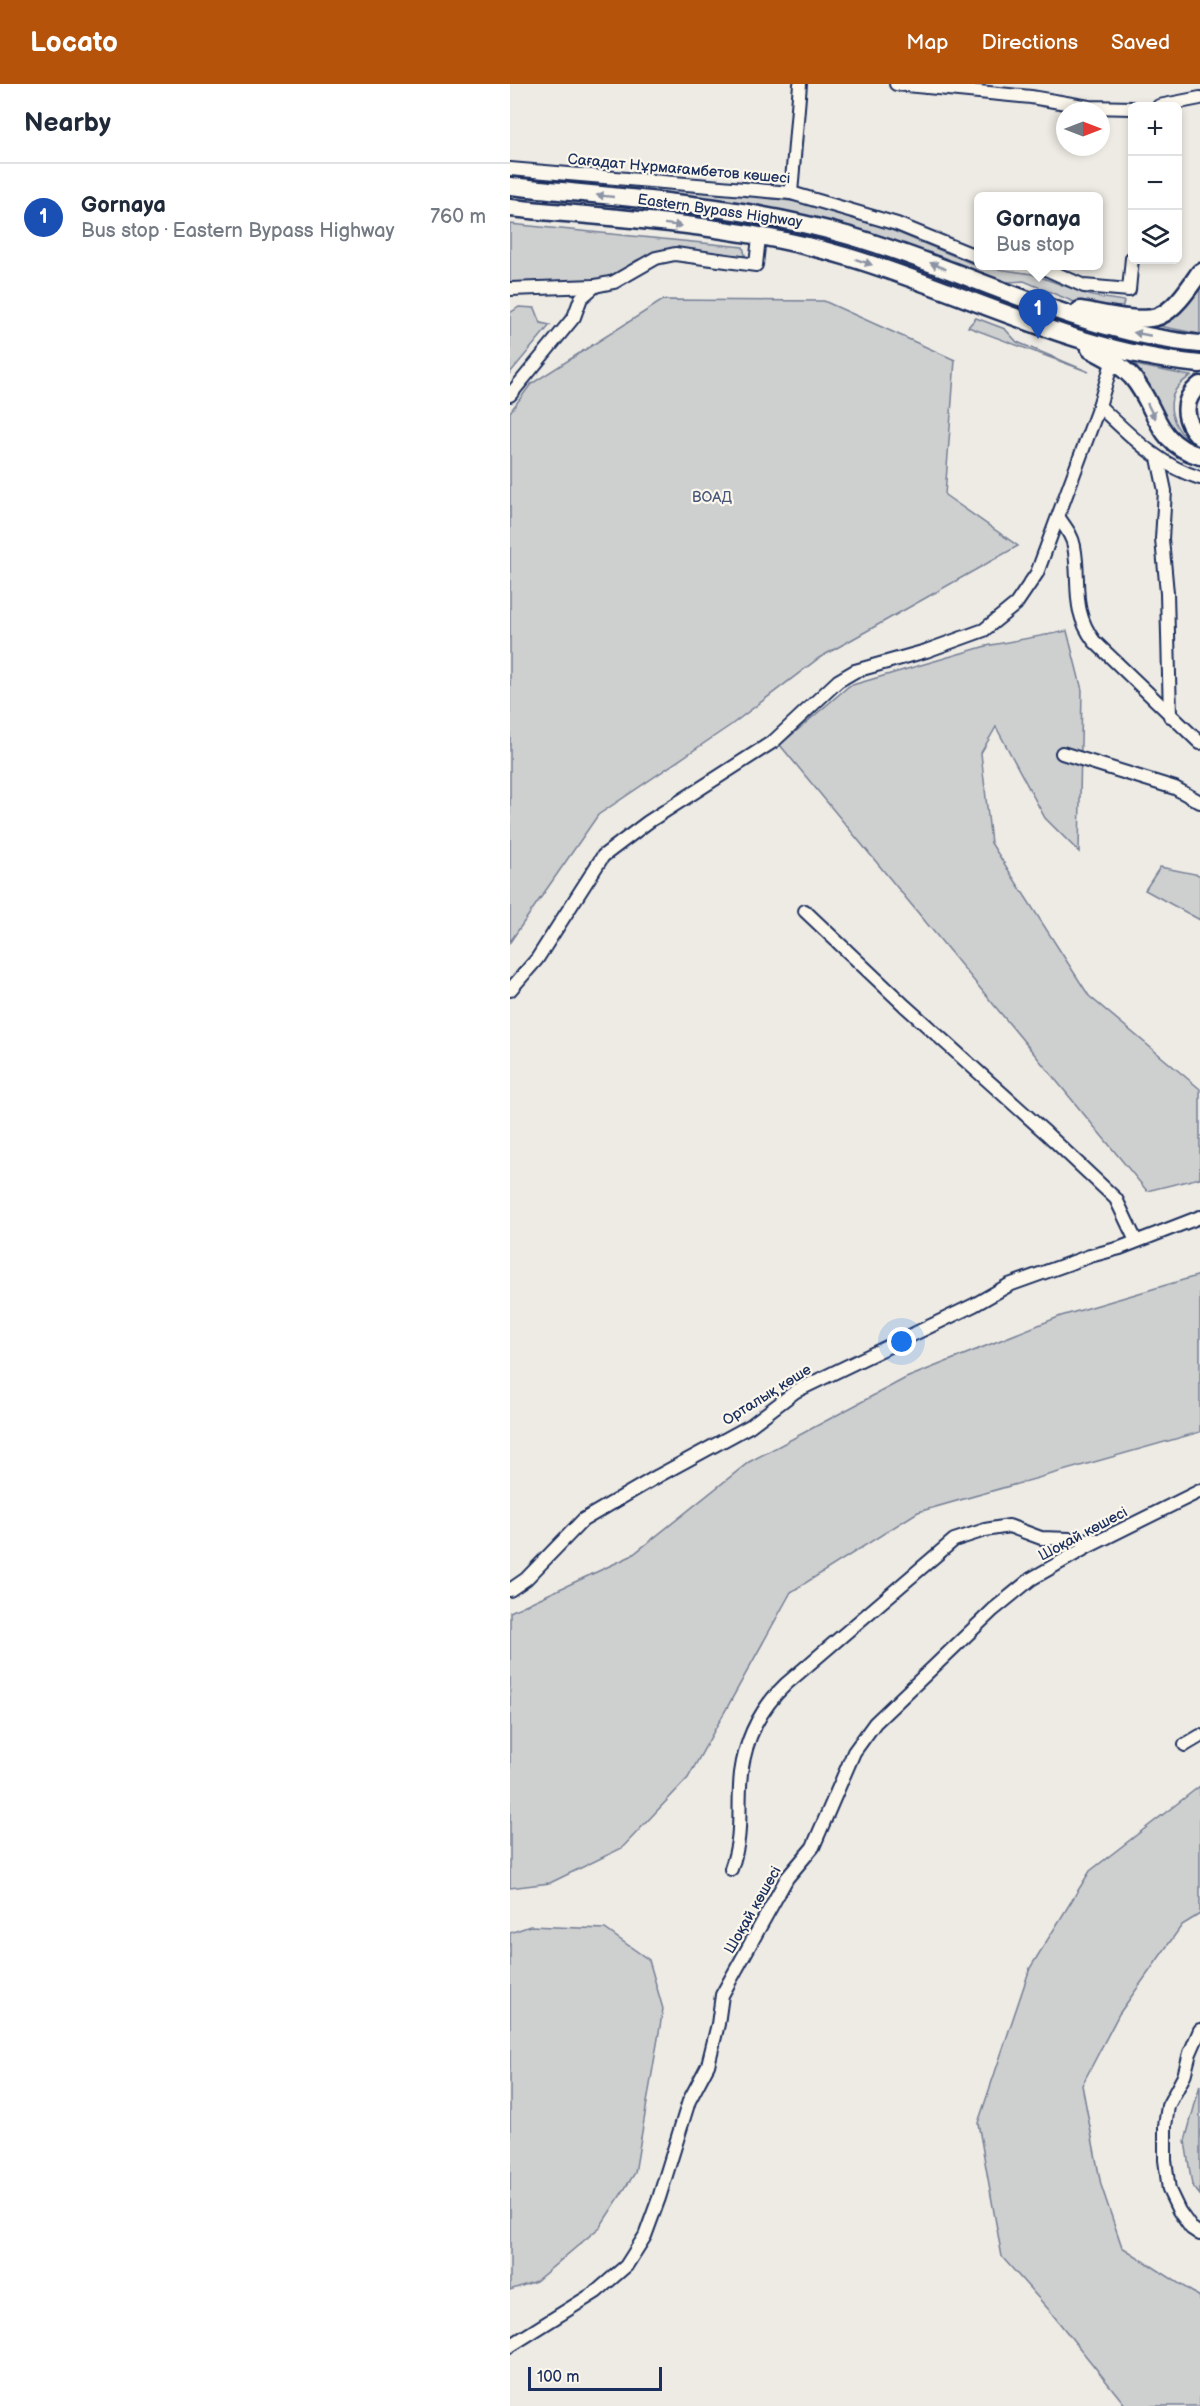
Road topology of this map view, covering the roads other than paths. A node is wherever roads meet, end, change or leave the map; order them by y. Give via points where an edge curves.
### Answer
1 (800, 84) edge
2 (896, 84) edge
3 (1200, 98) edge
4 (1180, 102) edge
5 (1128, 108) edge
6 (510, 169) edge
7 (510, 186) edge
8 (791, 193) junction
9 (510, 208) edge
10 (759, 237) junction
11 (974, 256) edge
12 (1131, 264) edge
13 (1048, 270) edge
14 (1200, 272) edge
15 (595, 286) junction
16 (510, 289) edge
17 (1032, 303) junction
18 (1200, 344) edge
19 (1114, 354) junction
20 (1200, 364) edge
21 (1200, 385) edge
22 (510, 394) edge
23 (1099, 406) junction
24 (1200, 437) edge
25 (1200, 456) edge
26 (1158, 458) junction
27 (1200, 478) edge
28 (1059, 518) junction
29 (1170, 716) junction
30 (1200, 743) edge
31 (1062, 753) dead end
32 (1200, 802) edge
33 (805, 911) dead end
34 (510, 990) edge
35 (1200, 1217) edge
36 (1136, 1241) junction
37 (1200, 1491) edge
38 (1103, 1540) junction
39 (510, 1590) edge
40 (1200, 1736) edge
41 (1185, 1745) dead end
42 (731, 1869) dead end
43 (1200, 2030) edge
44 (1200, 2234) edge
45 (510, 2346) edge

1 - 8 street
2 - 5 street via 1089,107
3 - 4 street
6 - 8 street, Сағадат Нұрмағамбетов көшесі
17 -> 7 main road, Eastern Bypass Highway via 917,258 798,221 692,205
8 - 11 street, Сағадат Нұрмағамбетов көшесі via 897,224
9 -> 10 main road, Eastern Bypass Highway
10 - 15 street via 756,265 675,254 657,258 614,282
10 -> 19 main road, Eastern Bypass Highway via 847,257
12 - 13 street via 1129,290 1084,286
14 - 17 main road via 1159,316 1140,318
15 - 16 street
15 - 22 street via 581,298 574,317
18 -> 17 main road, Eastern Bypass Highway via 1101,325
19 - 20 main road, Eastern Bypass Highway
19 - 23 street
19 -> 25 main road via 1134,379 1168,438
21 - 24 main road via 1188,399 1185,410 1187,421
23 - 26 street
23 - 28 street
26 - 27 street
26 - 29 street via 1166,491 1162,539
28 - 29 street via 1074,545 1083,627
28 - 34 street via 1037,573 1016,604 984,630 855,671 838,681 774,741 648,822 603,856 537,959
29 - 30 street
31 - 32 street via 1175,788
33 - 36 street via 1116,1199
35 - 36 street, Орталық көше
36 - 39 street, Орталық көше via 1008,1285 796,1391 750,1426 583,1520 526,1580
37 - 38 street, Шоқай көшесі
38 - 42 street via 1041,1538 1009,1526 954,1540 793,1678 764,1707 747,1744 741,1774 740,1839
38 - 45 street, Шоқай көшесі via 1031,1579 875,1723 854,1752 813,1847 787,1878 722,1995 708,2065 689,2101 645,2236 626,2266 596,2292
40 - 41 street
43 - 44 street via 1184,2076 1168,2106 1166,2126 1169,2190 1179,2211

